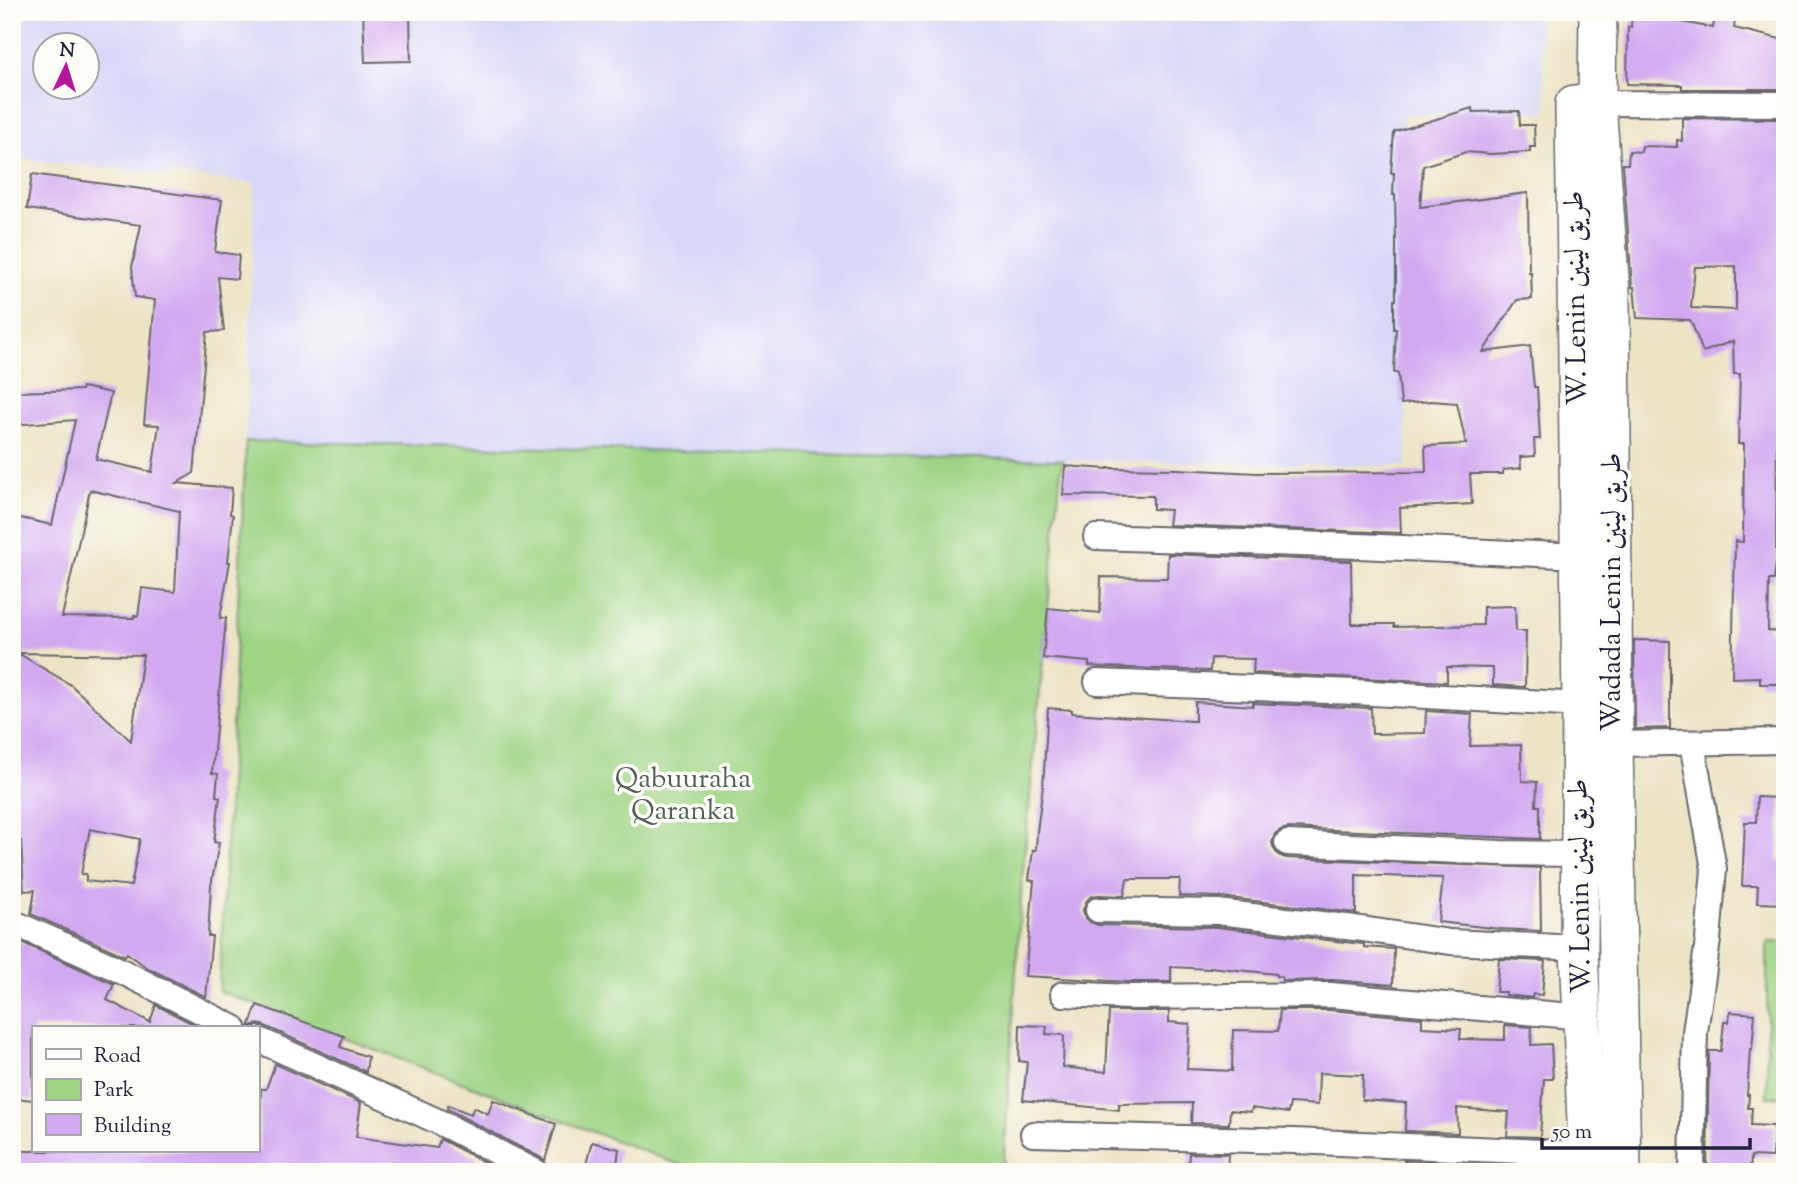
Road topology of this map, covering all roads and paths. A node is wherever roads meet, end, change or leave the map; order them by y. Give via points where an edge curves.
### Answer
1 (1574, 12) edge
2 (1598, 12) edge
3 (1597, 103) junction
4 (1785, 104) edge
5 (1096, 537) dead end
6 (1580, 556) junction
7 (1097, 682) dead end
8 (1581, 705) junction
9 (1785, 741) edge
10 (1692, 743) junction
11 (1614, 744) junction
12 (1287, 842) dead end
13 (1579, 854) junction
14 (1098, 911) dead end
15 (12, 922) edge
16 (1579, 948) junction
17 (1063, 994) dead end
18 (1583, 1017) junction
19 (230, 1026) edge
20 (259, 1040) edge
21 (1033, 1134) dead end
22 (1588, 1163) edge
23 (536, 1172) edge
24 (1622, 1172) edge
25 (1692, 1172) edge

1 - 6 main road, W. Lenin طريق لينين
2 - 3 main road, Wadada Lenin طريق لينين
3 - 4 street
3 - 11 main road, Wadada Lenin طريق لينين via 1611,291
5 - 6 street
6 - 8 main road, W. Lenin طريق لينين
7 - 8 street
8 - 13 main road, W. Lenin طريق لينين
9 - 10 street
10 - 11 street
10 - 25 street via 1714,869 1695,1032
11 - 24 main road, Wadada Lenin طريق لينين
12 - 13 street
13 - 16 main road, W. Lenin طريق لينين
14 - 16 street via 1218,912 1450,942
15 - 19 street
16 - 18 main road, W. Lenin طريق لينين
17 - 18 street via 1331,995
18 - 22 main road, W. Lenin طريق لينين
20 - 23 street
21 - 22 street via 1294,1141

